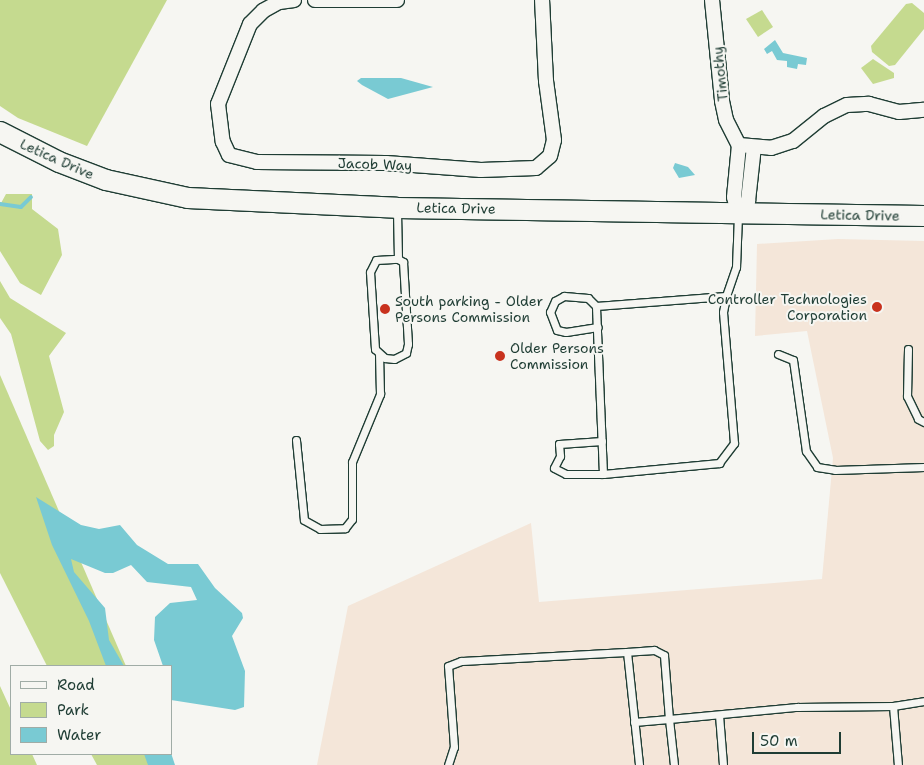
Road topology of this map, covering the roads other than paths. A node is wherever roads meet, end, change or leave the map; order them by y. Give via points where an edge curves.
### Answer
1 (294, 0) edge
2 (315, 0) edge
3 (398, 0) edge
4 (542, 0) edge
5 (712, 0) edge
6 (924, 110) edge
7 (0, 132) edge
8 (739, 145) junction
9 (754, 148) junction
10 (397, 208) junction
11 (738, 213) junction
12 (924, 216) edge
13 (398, 258) junction
14 (726, 296) junction
15 (596, 306) junction
16 (598, 327) junction
17 (908, 349) dead end
18 (379, 354) junction
19 (778, 354) dead end
20 (924, 422) edge
21 (296, 440) dead end
22 (602, 441) junction
23 (924, 468) edge
24 (603, 474) junction
25 (627, 652) junction
26 (924, 701) edge
27 (893, 706) junction
28 (718, 715) junction
29 (669, 719) junction
30 (634, 722) junction
31 (448, 765) edge
32 (639, 765) edge
33 (674, 765) edge
34 (723, 765) edge
35 (898, 765) edge

1 - 4 street, Jacob Way via 278,2 263,10 250,24 218,104 223,142 229,155 257,162 386,162 481,170 536,168 550,156 554,140 546,81
2 - 3 street
5 - 8 street, Timothy via 722,101 726,120
6 - 9 street via 899,112 868,104 847,105 824,116 793,141 771,148
7 - 10 street, Letica Drive via 59,162 148,191 236,201
8 - 9 street
8 - 11 street via 734,197
9 - 11 street via 748,200
10 - 11 street, Letica Drive
10 - 13 lane
11 - 12 street, Letica Drive
11 - 14 lane via 736,267
13 - 18 lane via 376,260 370,272 375,349
13 - 18 lane via 403,262 408,344 401,357 385,358
14 - 15 lane
14 - 24 lane via 722,312 734,443 719,463
15 - 16 lane
15 - 16 lane via 588,298 564,296 555,300 550,312 556,330 566,332
16 - 22 lane
17 - 20 lane via 907,396 918,419
18 - 21 lane via 380,394 352,462 352,520 345,528 320,529 304,520
19 - 23 lane via 793,360 806,451 817,467 835,470
22 - 24 lane
22 - 24 lane via 559,444 560,456 554,468 566,474
25 - 29 lane via 654,650 664,655
25 - 30 lane
25 - 31 lane via 461,662 448,666 454,747
26 - 27 lane
27 - 28 lane via 797,707
27 - 35 lane
28 - 29 lane
28 - 34 lane
29 - 30 lane
29 - 33 lane
30 - 32 lane

